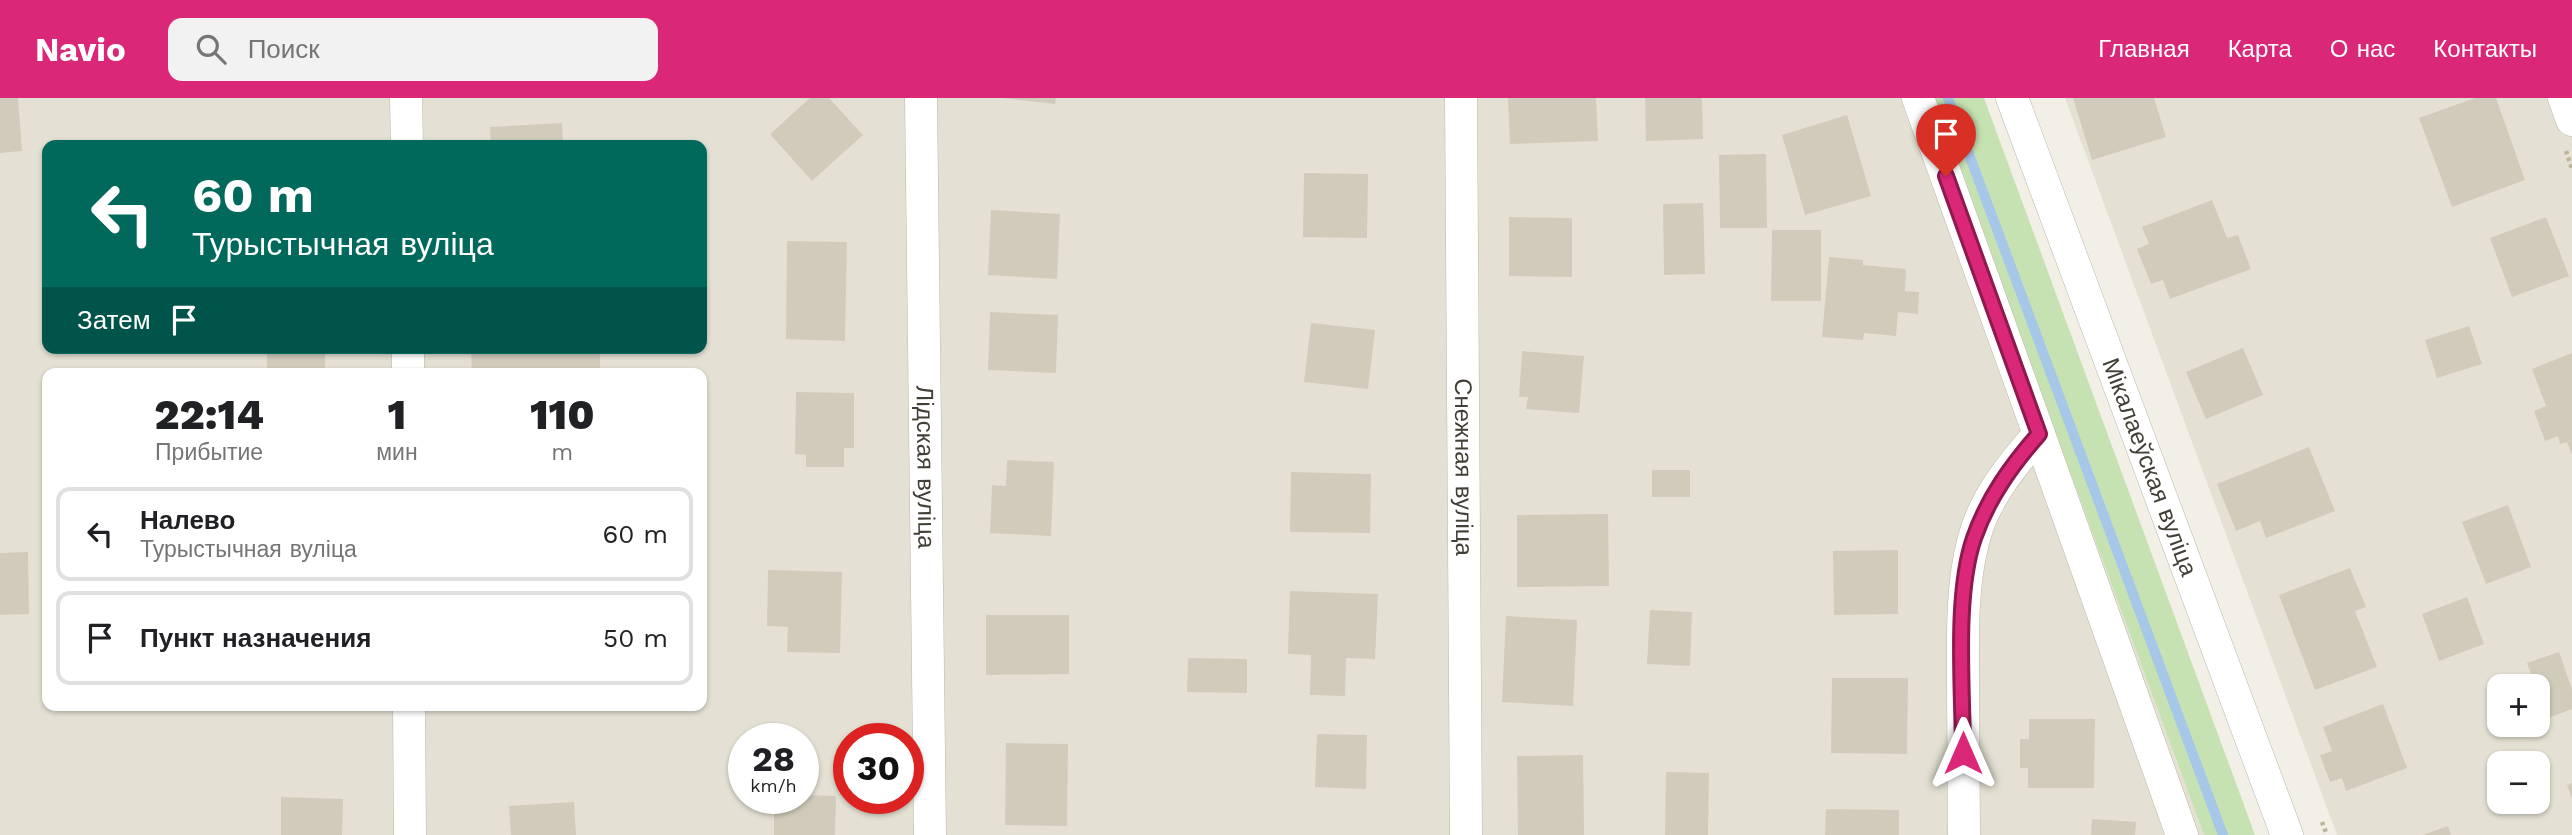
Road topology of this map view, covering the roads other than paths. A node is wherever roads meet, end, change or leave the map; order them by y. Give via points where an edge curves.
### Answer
1 (407, 98) edge
2 (921, 98) edge
3 (1461, 98) edge
4 (1918, 98) edge
5 (2012, 98) edge
6 (2564, 98) edge
7 (2572, 120) edge
8 (407, 140) edge
9 (2039, 434) junction
10 (409, 711) edge
11 (410, 835) edge
12 (930, 835) edge
13 (1466, 835) edge
14 (1964, 835) edge
15 (2182, 835) edge
16 (2287, 835) edge

1 - 8 street
2 - 12 street, Лідская вуліца
3 - 13 street, Снежная вуліца
4 - 9 street
5 - 16 street, Мікалаеўская вуліца
6 - 7 street
9 - 14 street via 1991,497 1973,541 1963,644
9 - 15 street
10 - 11 street

